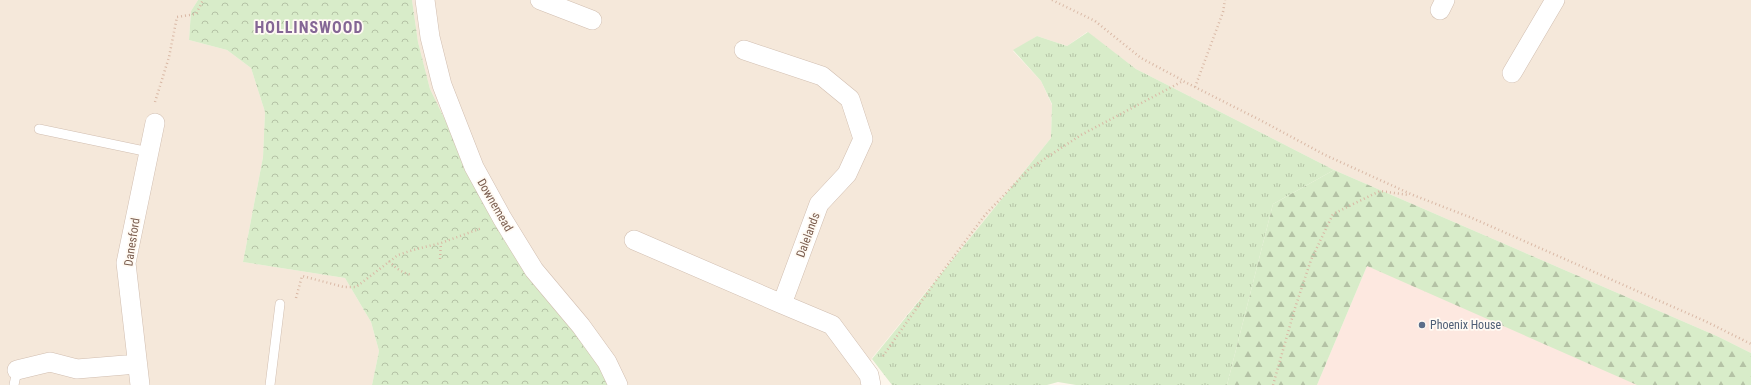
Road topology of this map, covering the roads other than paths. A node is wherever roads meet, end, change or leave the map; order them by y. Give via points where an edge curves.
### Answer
1 (425, 0) edge
2 (540, 0) edge
3 (1555, 0) edge
4 (592, 20) dead end
5 (744, 50) dead end
6 (1512, 73) dead end
7 (155, 123) road end
8 (39, 129) dead end
9 (149, 152) junction
10 (634, 240) dead end
11 (280, 304) road end
12 (782, 304) junction
13 (137, 364) junction
14 (16, 377) edge
15 (870, 380) edge
16 (140, 385) edge
17 (270, 385) edge
18 (618, 385) edge

1 - 18 street, Downemead via 430,37 442,85 474,167 534,270 581,326 607,362
2 - 4 street
3 - 6 street
5 - 12 street, Dalelands via 822,76 850,99 863,139 847,174 819,204
7 - 9 street, Danesford
8 - 9 lane
9 - 13 street, Danesford via 126,263
10 - 12 street
11 - 17 lane
12 - 15 street via 832,325
13 - 14 street via 77,369 50,362
13 - 16 street, Danesford

